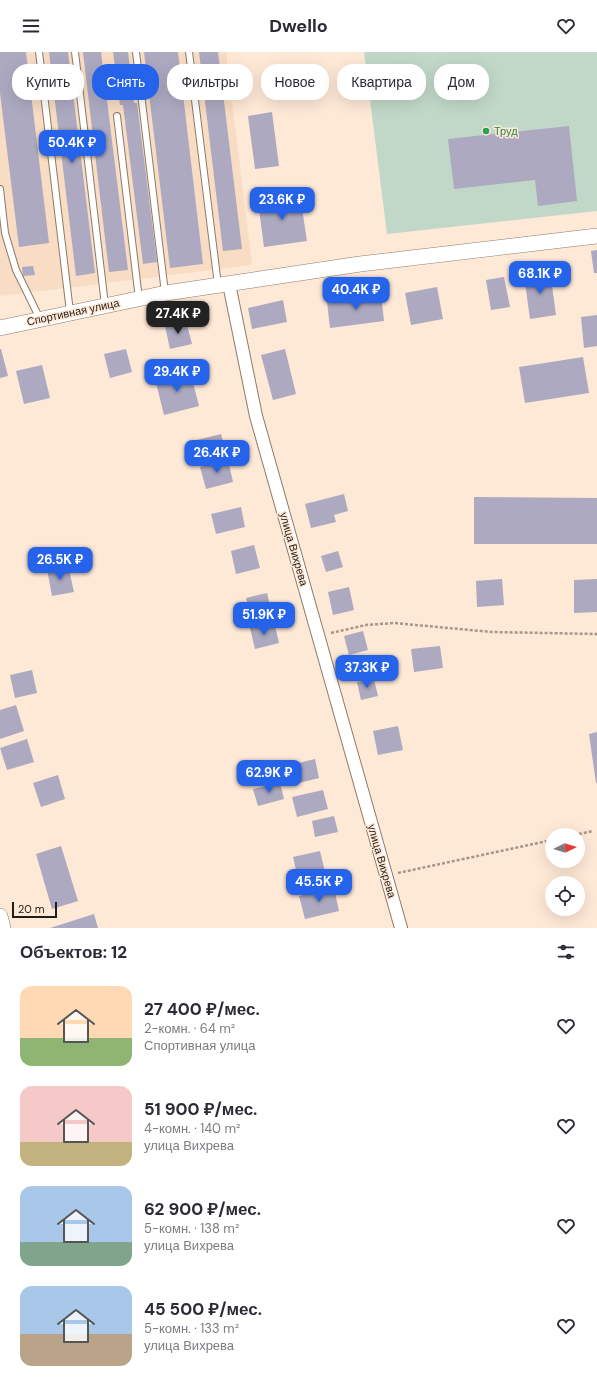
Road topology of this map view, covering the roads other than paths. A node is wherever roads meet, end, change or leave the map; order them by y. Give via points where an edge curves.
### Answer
1 (39, 52) edge
2 (75, 52) edge
3 (136, 52) edge
4 (189, 52) edge
5 (117, 116) dead end
6 (0, 190) edge
7 (597, 236) edge
8 (223, 285) junction
9 (166, 293) junction
10 (139, 298) junction
11 (105, 305) junction
12 (70, 312) junction
13 (40, 318) junction
14 (0, 328) edge
15 (0, 916) edge
16 (3, 928) edge
17 (401, 928) edge

1 - 12 lane
2 - 11 lane
3 - 9 lane
4 - 8 lane
5 - 10 lane
6 - 13 lane via 5,233 16,270
7 - 8 street, Спортивная улица via 360,264
8 - 9 street, Спортивная улица
8 - 17 street, улица Вихрева via 256,416
9 - 10 street, Спортивная улица
10 - 11 street, Спортивная улица
11 - 12 street, Спортивная улица
12 - 13 street, Спортивная улица
13 - 14 street, Спортивная улица
15 - 16 street

